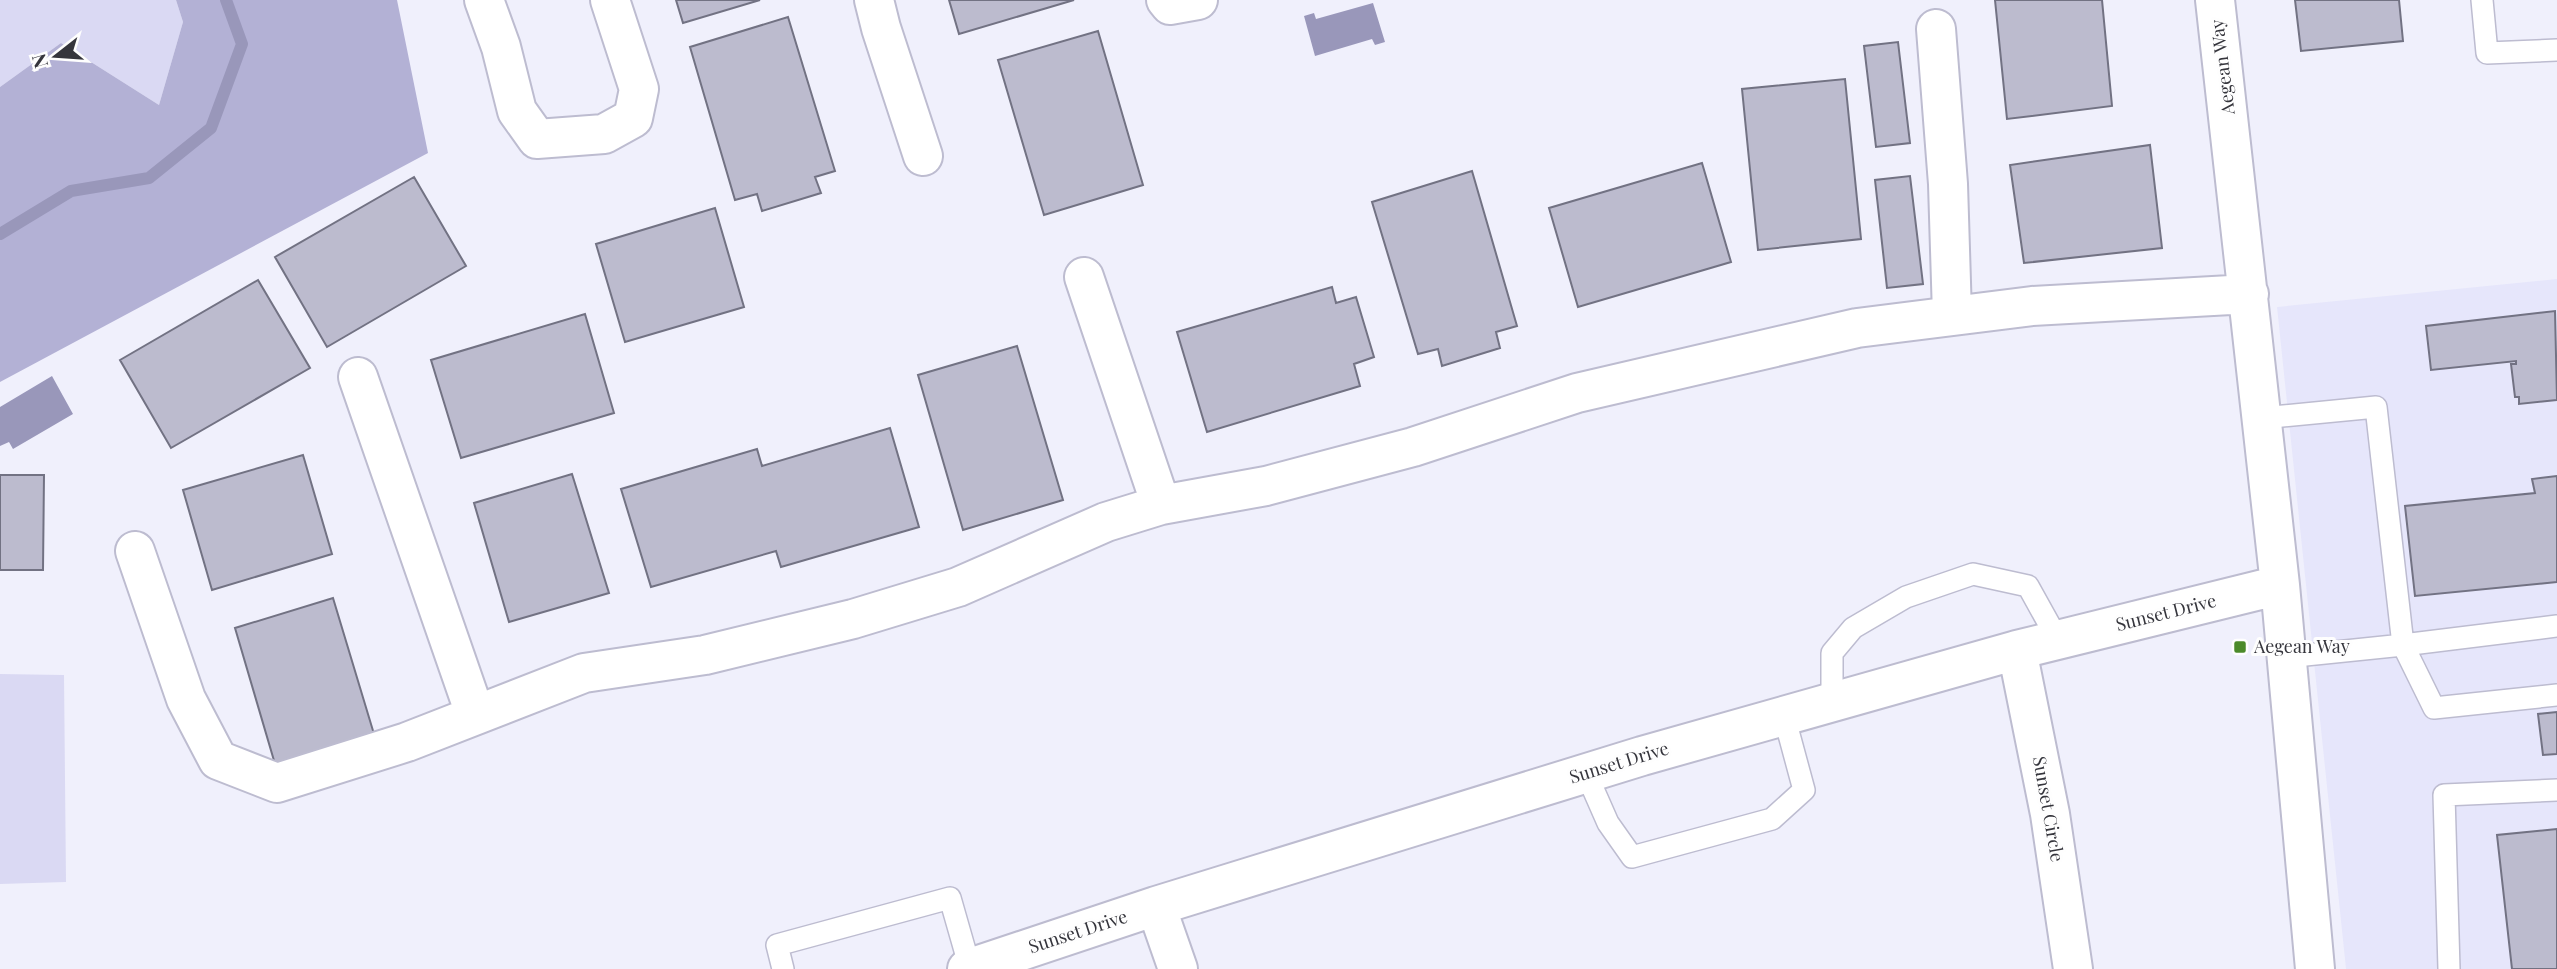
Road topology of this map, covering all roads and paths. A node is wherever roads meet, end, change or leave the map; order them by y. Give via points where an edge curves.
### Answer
1 (484, 0) edge
2 (610, 0) edge
3 (874, 0) edge
4 (1166, 0) edge
5 (1198, 0) edge
6 (2215, 0) edge
7 (2482, 0) edge
8 (1936, 29) dead end
9 (2557, 50) edge
10 (923, 156) dead end
11 (1084, 277) dead end
12 (2249, 294) junction
13 (1952, 316) junction
14 (358, 377) dead end
15 (2262, 418) junction
16 (1161, 505) junction
17 (135, 551) dead end
18 (2280, 585) junction
19 (2557, 626) edge
20 (2058, 640) junction
21 (2403, 645) junction
22 (2017, 650) junction
23 (2286, 657) junction
24 (2557, 695) edge
25 (1832, 703) junction
26 (475, 714) junction
27 (1784, 716) junction
28 (1586, 773) junction
29 (2557, 790) edge
30 (1156, 906) junction
31 (968, 968) edge
32 (783, 969) edge
33 (1178, 969) edge
34 (2073, 969) edge
35 (2315, 969) edge
36 (2449, 969) edge

1 - 2 street via 517,111 537,139 604,134 633,118 639,89
3 - 10 street
4 - 5 street via 1170,5
6 - 12 street, Aegean Way
7 - 9 lane via 2487,53
8 - 13 street
11 - 16 street
12 - 13 street via 2032,306
12 - 15 street, Aegean Way
13 - 16 street via 1857,328 1577,393 1413,447 1266,486
14 - 26 street
15 - 18 street, Aegean Way
15 - 21 lane via 2376,407
16 - 26 street via 1106,522 958,587 853,619 705,655 584,673
17 - 26 street via 186,699 218,760 277,783 407,742
18 - 20 street, Sunset Drive
18 - 23 street, Aegean Way
19 - 21 lane
20 - 22 street, Sunset Drive
20 - 25 lane via 2028,586 1973,574 1906,597 1853,628 1832,653
21 - 23 lane
21 - 24 lane via 2434,708
22 - 25 street, Sunset Drive
22 - 34 street, Sunset Circle via 2050,814
23 - 35 street, Aegean Way
25 - 27 street, Sunset Drive
27 - 28 street, Sunset Drive
27 - 28 lane via 1804,790 1772,819 1632,857 1608,823
28 - 30 street, Sunset Drive
29 - 36 lane via 2444,795
30 - 31 street, Sunset Drive
30 - 33 street
31 - 32 lane via 950,898 776,945

